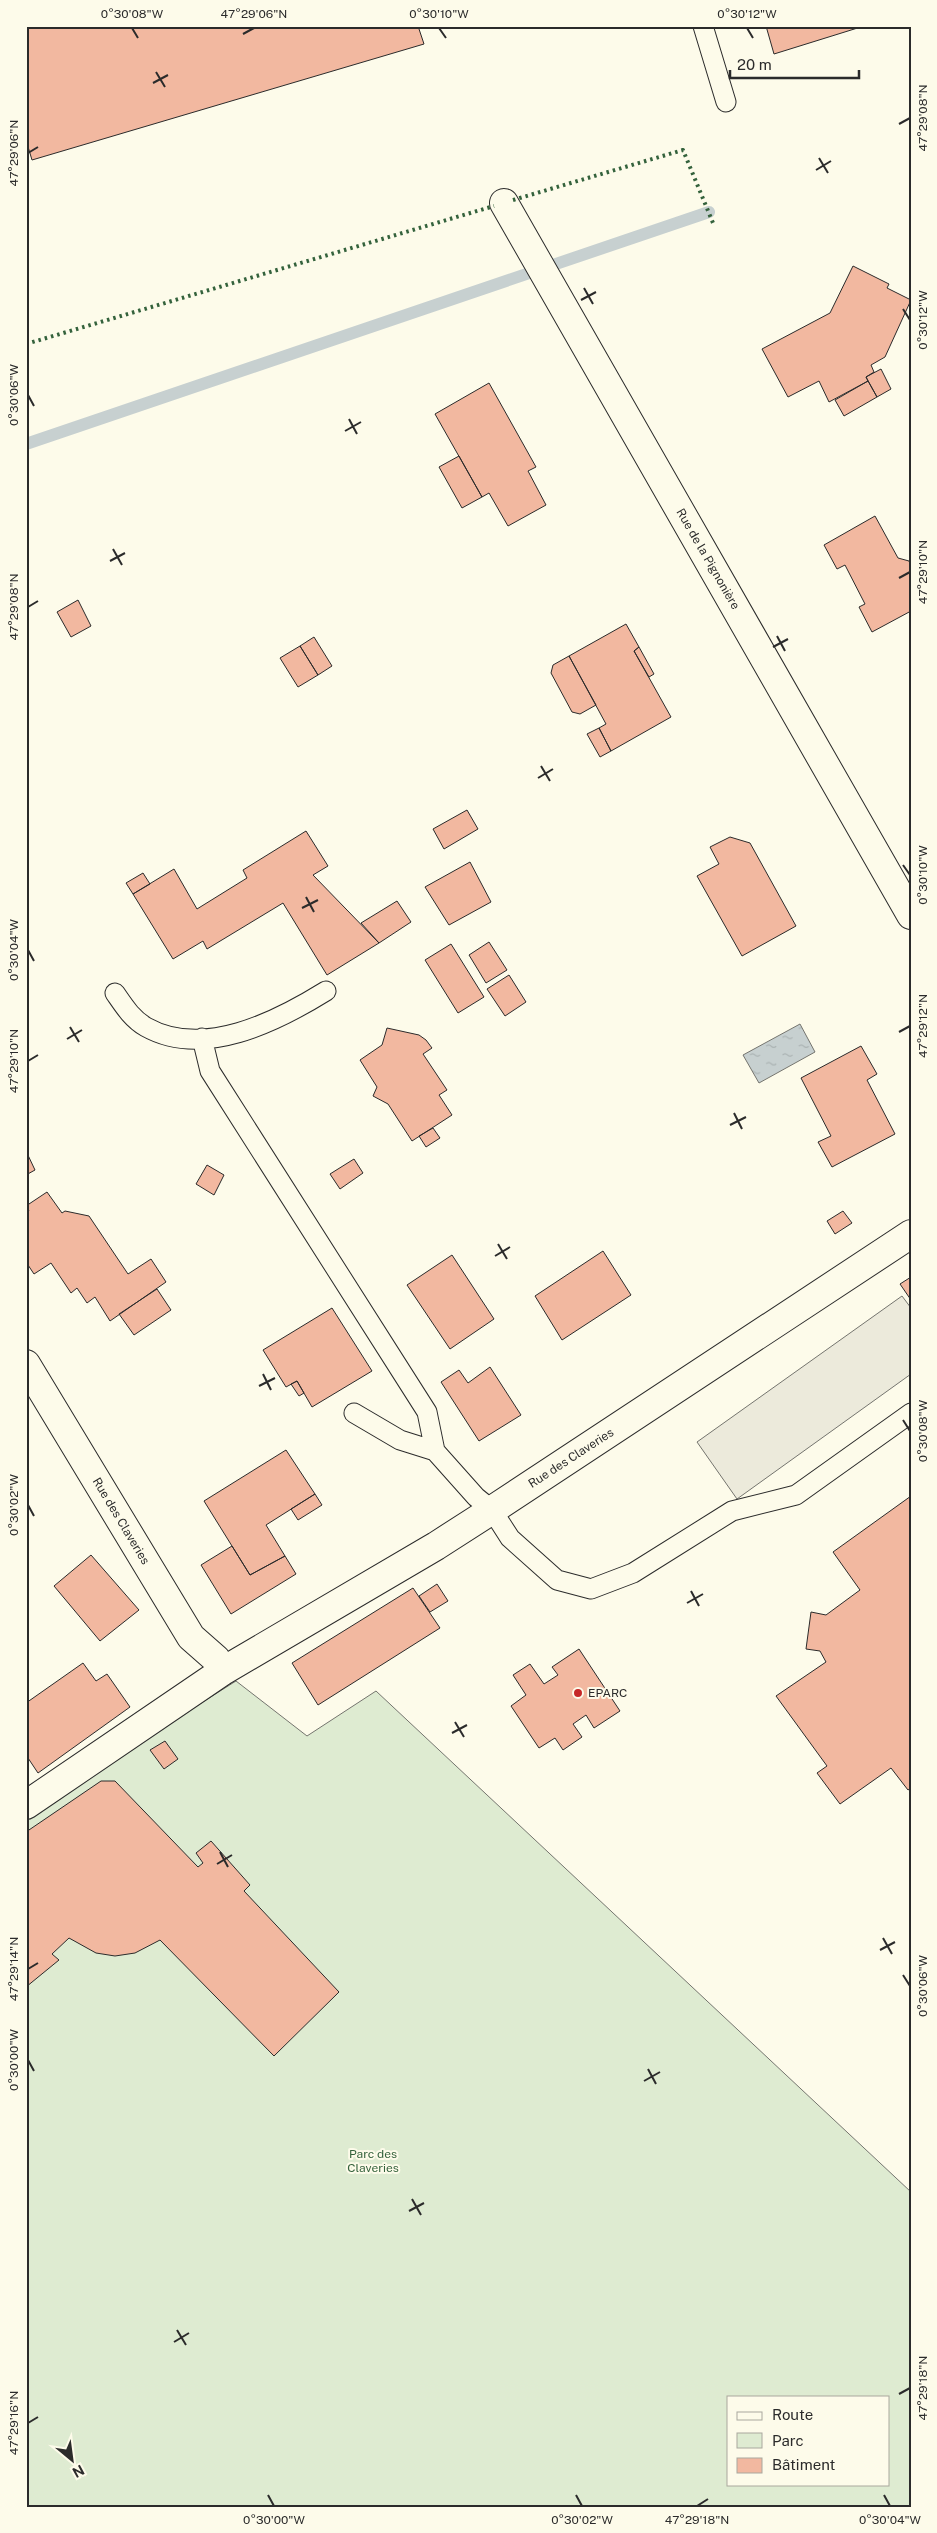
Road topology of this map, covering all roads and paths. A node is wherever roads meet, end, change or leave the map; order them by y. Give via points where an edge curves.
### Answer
1 (704, 26) edge
2 (726, 102) dead end
3 (504, 202) dead end
4 (911, 915) edge
5 (326, 991) dead end
6 (115, 993) dead end
7 (202, 1038) junction
8 (911, 1234) edge
9 (26, 1364) edge
10 (354, 1413) dead end
11 (911, 1413) edge
12 (435, 1451) junction
13 (492, 1510) junction
14 (223, 1671) junction
15 (26, 1804) edge

1 - 2 lane
3 - 4 street, Rue de la Pignonière
5 - 7 lane via 268,1022
6 - 7 lane via 128,1012 144,1026 184,1039
7 - 12 lane via 210,1071 427,1412
8 - 13 street, Rue des Claveries
9 - 14 street, Rue des Claveries via 191,1637 216,1659
10 - 12 lane via 400,1440
11 - 13 lane via 796,1495 732,1511 632,1573 591,1589 557,1580 510,1538
12 - 13 lane
13 - 14 street, Rue des Claveries
14 - 15 street, Rue des Claveries

